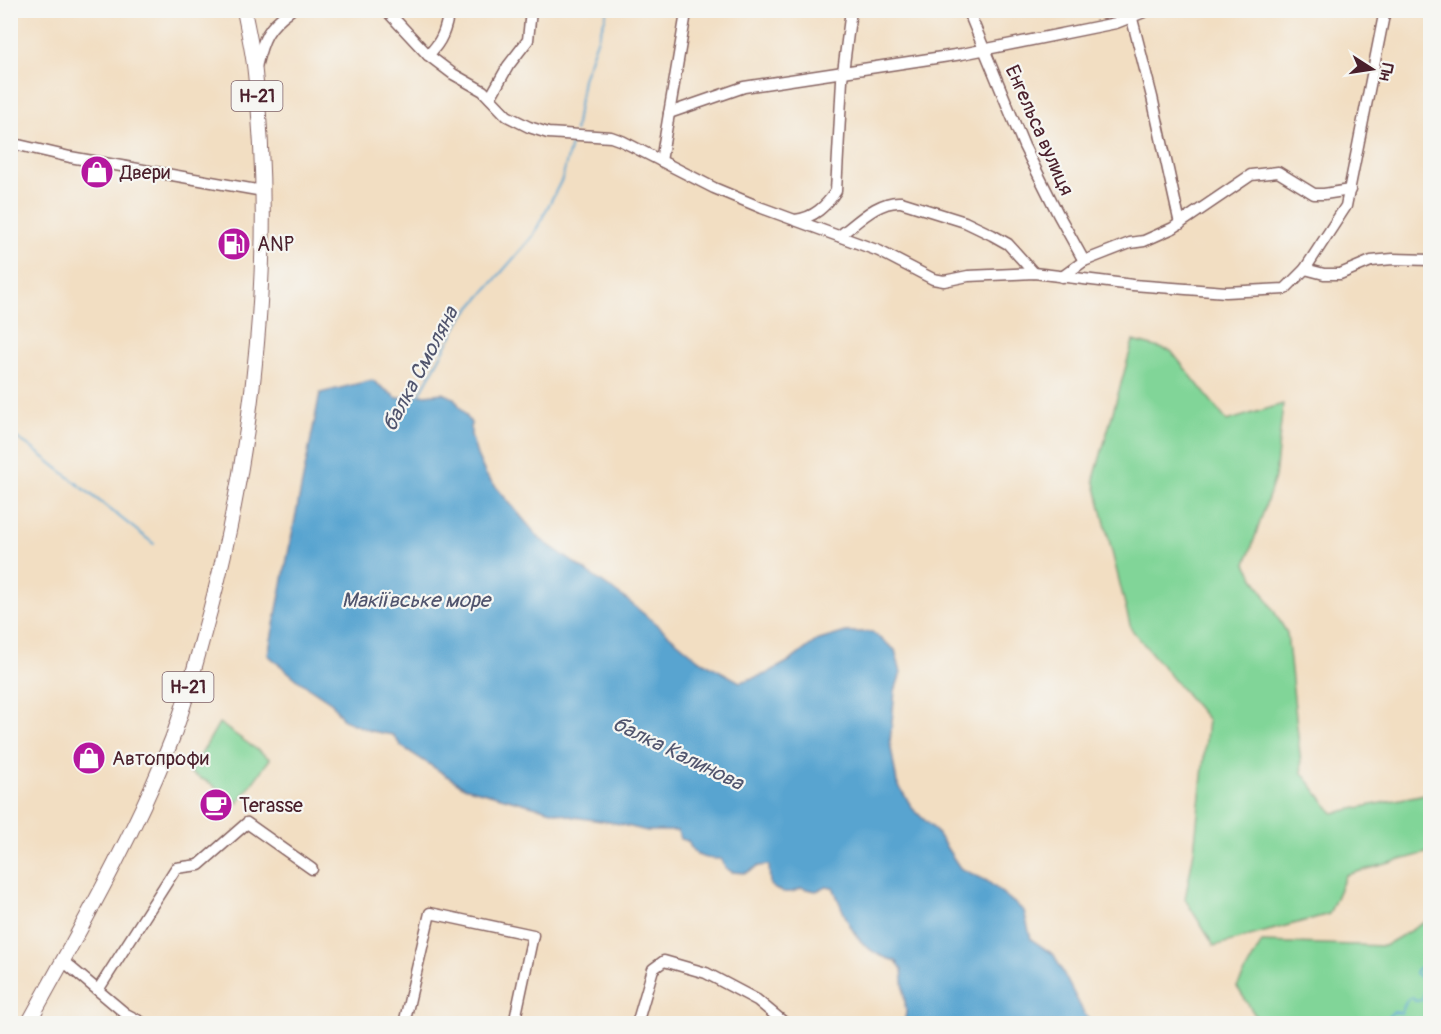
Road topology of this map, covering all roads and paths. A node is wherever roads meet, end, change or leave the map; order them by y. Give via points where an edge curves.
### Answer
1 (244, 10) edge
2 (291, 10) edge
3 (386, 10) edge
4 (449, 10) edge
5 (531, 10) edge
6 (851, 10) edge
7 (968, 10) edge
8 (1149, 10) edge
9 (1385, 10) edge
10 (1131, 14) edge
11 (685, 19) dead end
12 (985, 50) junction
13 (428, 55) junction
14 (843, 72) junction
15 (255, 73) junction
16 (490, 98) junction
17 (669, 113) junction
18 (10, 143) edge
19 (661, 160) junction
20 (1350, 190) junction
21 (263, 191) junction
22 (795, 220) junction
23 (1180, 224) junction
24 (839, 236) junction
25 (1431, 260) edge
26 (1084, 261) junction
27 (1305, 269) junction
28 (1034, 273) junction
29 (1062, 277) junction
30 (312, 869) dead end
31 (63, 961) junction
32 (98, 990) junction
33 (28, 1023) edge
34 (145, 1023) edge
35 (404, 1023) edge
36 (514, 1023) edge
37 (637, 1023) edge
38 (786, 1023) edge

1 - 15 main road, Н-21
2 - 15 street via 275,21 262,40
3 - 13 street
4 - 13 street via 446,30
5 - 16 street via 528,40
6 - 14 street
7 - 12 street, Енгельса вулиця
8 - 10 street
9 - 20 street
10 - 12 street via 1116,23
10 - 23 street
11 - 17 street
12 - 14 street
12 - 26 street, Енгельса вулиця via 1024,146
13 - 16 street
14 - 17 street via 744,87
14 - 22 street via 836,191 816,213
15 - 21 main road, Н-21
16 - 19 street via 507,116 529,127 564,135 611,137
17 - 19 street
18 - 21 street
19 - 22 street via 714,188
20 - 23 street via 1314,194 1278,172 1251,175
20 - 27 street via 1346,206
21 - 31 main road, Н-21 via 259,321 252,388 243,460 217,584 172,738 121,852
22 - 24 street
23 - 26 street
24 - 28 street via 933,279
24 - 28 street via 882,204 901,202 965,222 992,235 1008,244
25 - 27 street via 1371,261 1340,274
26 - 29 street
27 - 29 street via 1285,289 1226,292
28 - 29 street
30 - 32 street via 247,823 199,865 176,868
31 - 32 street
31 - 33 main road, Н-21
32 - 34 street via 126,1014
35 - 36 street via 430,913 533,935
37 - 38 street via 653,969 664,961 706,973 756,1000

